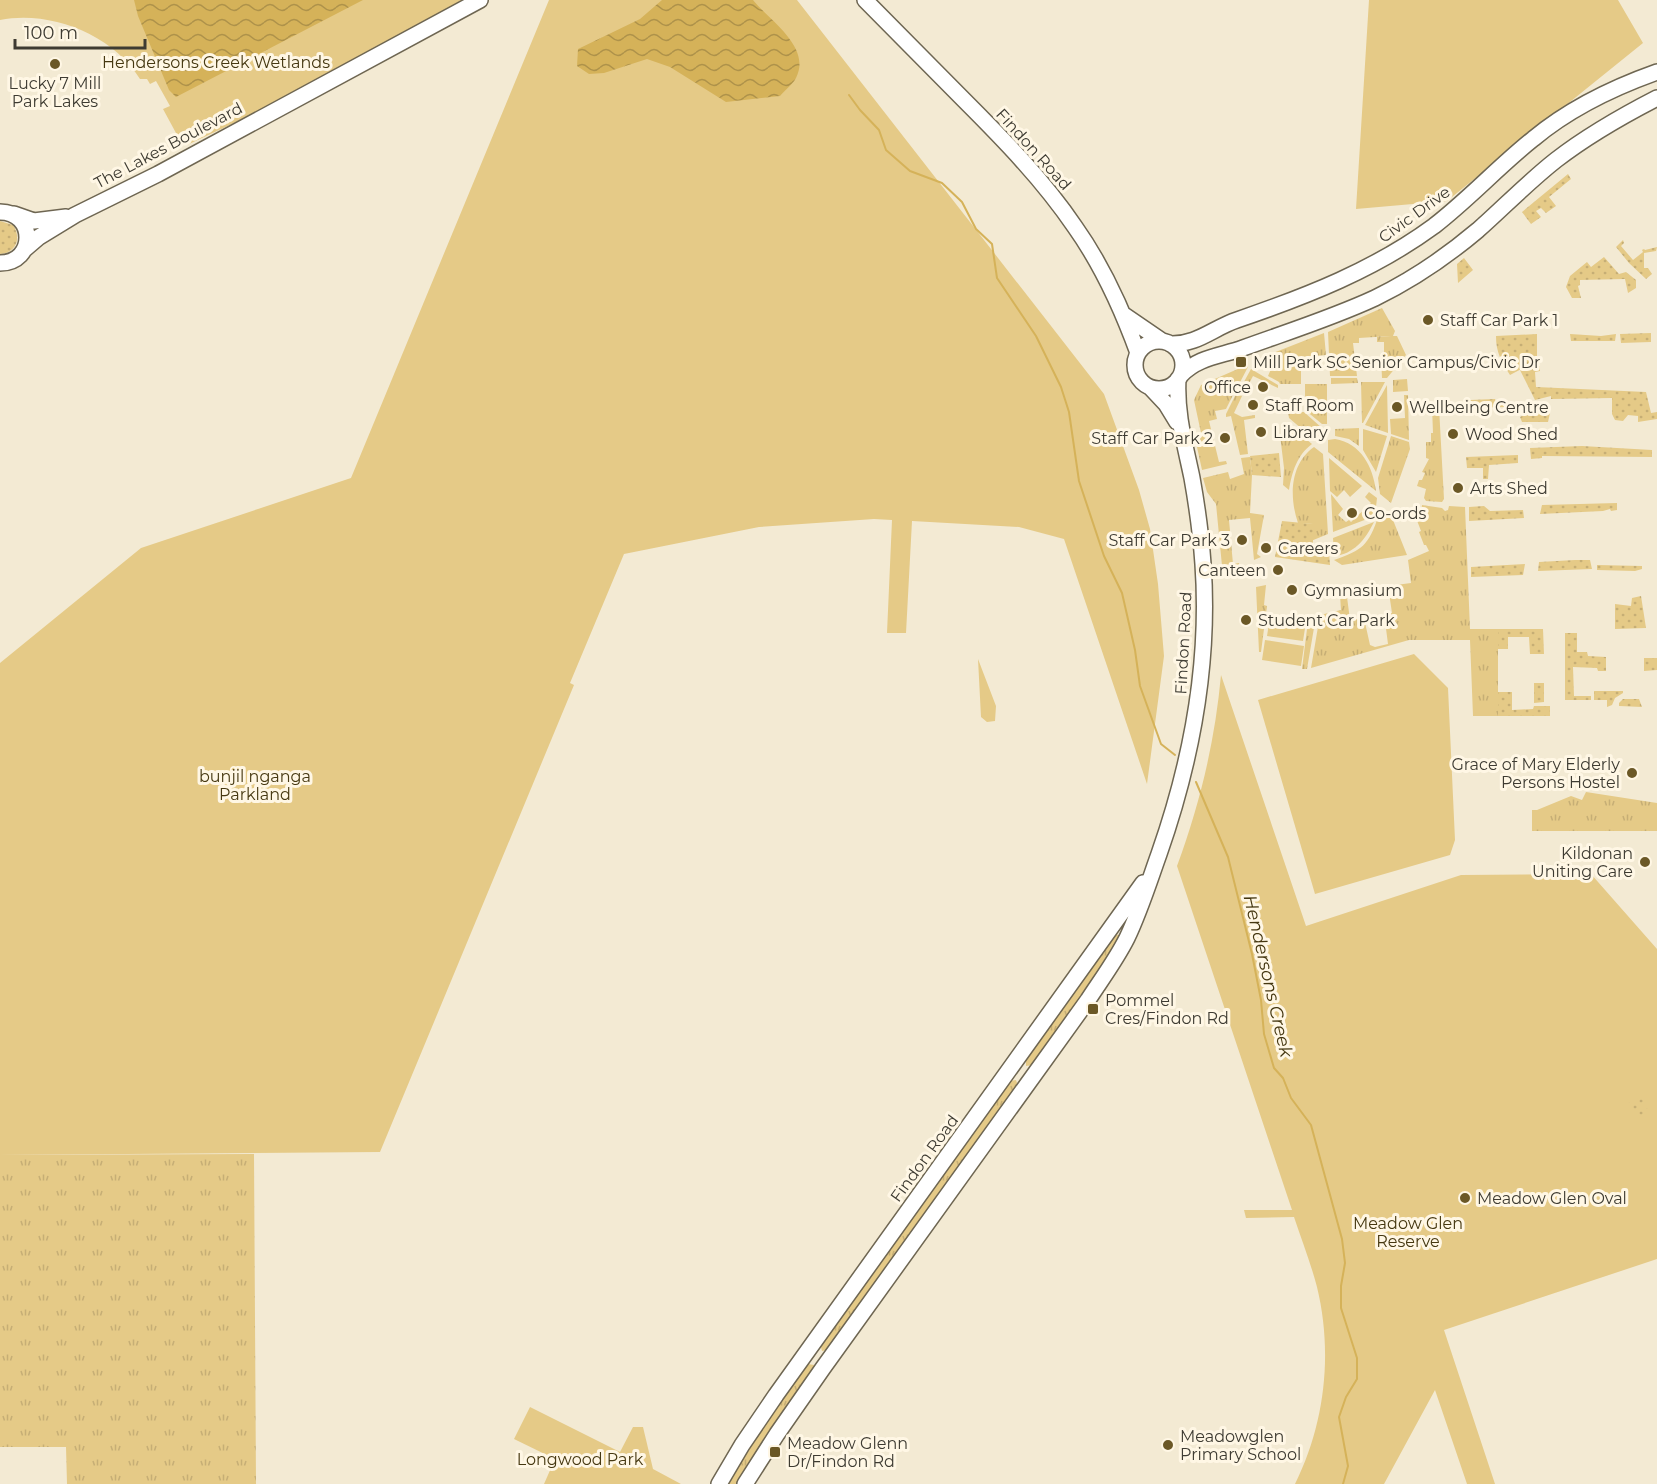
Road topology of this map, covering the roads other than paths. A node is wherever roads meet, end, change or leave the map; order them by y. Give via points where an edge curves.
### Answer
1 (480, 0) edge
2 (865, 0) edge
3 (873, 0) edge
4 (891, 26) junction
5 (1657, 72) edge
6 (1657, 98) edge
7 (5, 213) edge
8 (75, 215) junction
9 (25, 249) junction
10 (0, 263) edge
11 (1124, 315) junction
12 (1166, 343) junction
13 (1138, 353) junction
14 (1180, 377) junction
15 (1151, 388) junction
16 (1180, 430) junction
17 (1159, 854) junction
18 (1106, 933) junction
19 (1125, 941) junction
20 (1012, 1066) junction
21 (1031, 1076) junction
22 (808, 1351) junction
23 (826, 1364) junction
24 (719, 1484) edge
25 (745, 1484) edge

1 - 8 main road, The Lakes Boulevard
2 - 4 main road, Findon Road
3 - 4 main road, Findon Road
4 - 11 main road, Findon Road via 1051,194 1083,239
5 - 12 main road, Civic Drive via 1599,96 1553,124 1432,227 1373,265 1308,296 1226,324 1192,342
6 - 14 main road via 1573,148 1457,247 1404,282 1343,312 1206,358
7 - 8 main road, The Lakes Boulevard via 34,220
7 - 9 main road via 18,218 27,232
8 - 9 main road, The Lakes Boulevard
9 - 10 main road, The Lakes Boulevard via 14,261
11 - 12 main road, Findon Road
11 - 13 main road, Findon Road
12 - 13 main road via 1148,344
12 - 14 main road via 1180,354
13 - 15 main road via 1137,375
14 - 15 main road via 1166,388
14 - 16 main road, Findon Road
15 - 16 main road, Findon Road via 1166,404
16 - 17 main road, Findon Road via 1200,528 1204,638 1190,747
17 - 18 main road, Findon Road via 1128,906
17 - 19 main road, Findon Road
18 - 19 main road via 1120,931
18 - 20 main road, Findon Road
19 - 21 main road, Findon Road via 1069,1027 1057,1037
20 - 21 main road
20 - 22 main road, Findon Road
21 - 23 main road
22 - 23 main road
22 - 24 main road, Findon Road via 754,1426
23 - 25 main road

